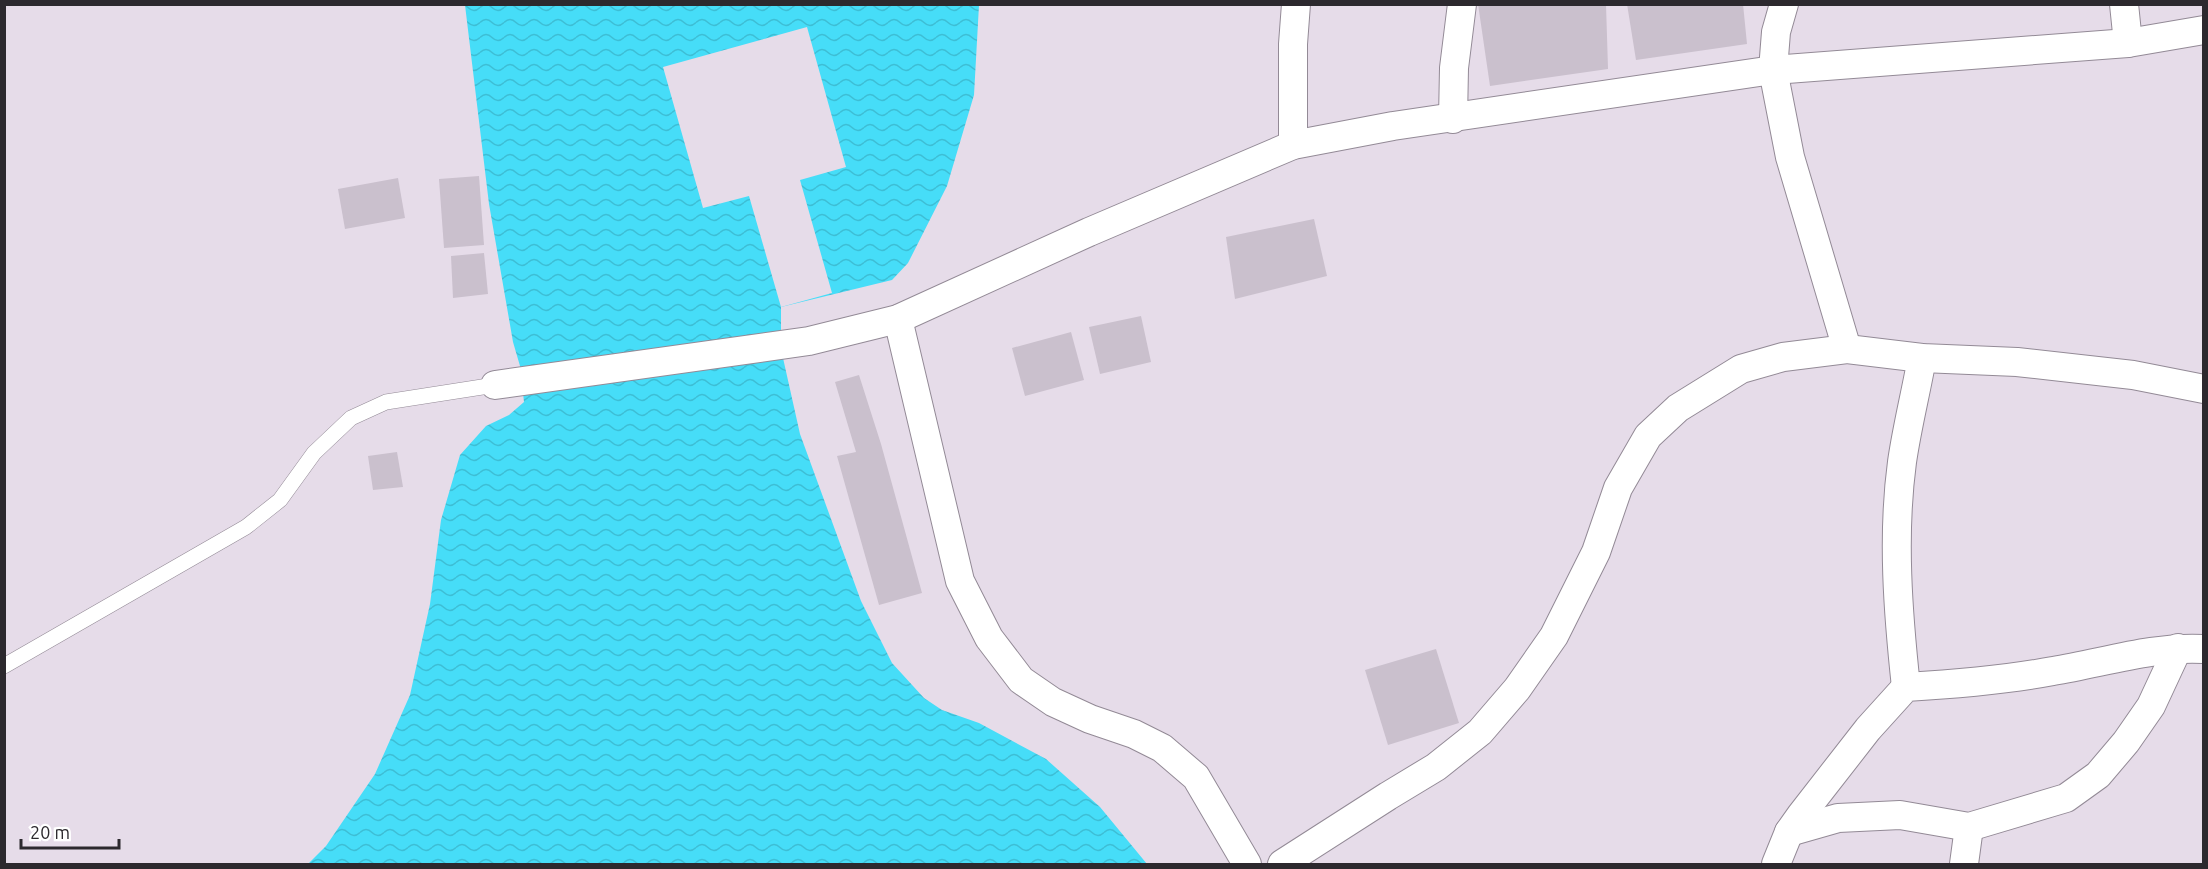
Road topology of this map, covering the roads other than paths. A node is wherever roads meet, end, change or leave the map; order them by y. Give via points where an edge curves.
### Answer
1 (1296, 4) edge
2 (1462, 4) edge
3 (1784, 4) edge
4 (2124, 4) edge
5 (2204, 30) edge
6 (2128, 43) junction
7 (1773, 70) junction
8 (1453, 118) junction
9 (1293, 145) junction
10 (898, 319) junction
11 (1847, 349) junction
12 (1922, 358) junction
13 (495, 385) joint
14 (2204, 389) edge
15 (2191, 648) edge
16 (4, 666) edge
17 (1906, 687) junction
18 (1969, 827) junction
19 (1789, 832) junction
20 (1247, 864) edge
21 (1282, 864) edge
22 (1776, 864) edge
23 (1964, 864) edge

1 - 9 street
2 - 8 street
3 - 7 street via 1776,32
4 - 6 street
5 - 6 street
6 - 7 street
7 - 8 street
7 - 11 street via 1790,157
8 - 9 street
9 - 10 street
10 - 13 street via 809,341
10 - 20 street via 960,581 989,638 1022,680 1053,702 1162,748 1196,777
11 - 12 street
11 - 21 street via 1783,357 1741,369 1678,408 1648,435 1618,488 1596,552 1554,636 1517,689 1480,732 1436,767
12 - 14 street via 2040,364 2133,375
12 - 17 street via 1902,462 1898,524 1899,621
13 - 16 lane via 386,402 351,417 314,453 280,500 246,527
15 - 17 street via 1965,684
15 - 18 street via 2127,742 2098,775 2066,798
17 - 19 street via 1868,729
18 - 19 street via 1899,815 1838,818
18 - 23 street
19 - 22 street

